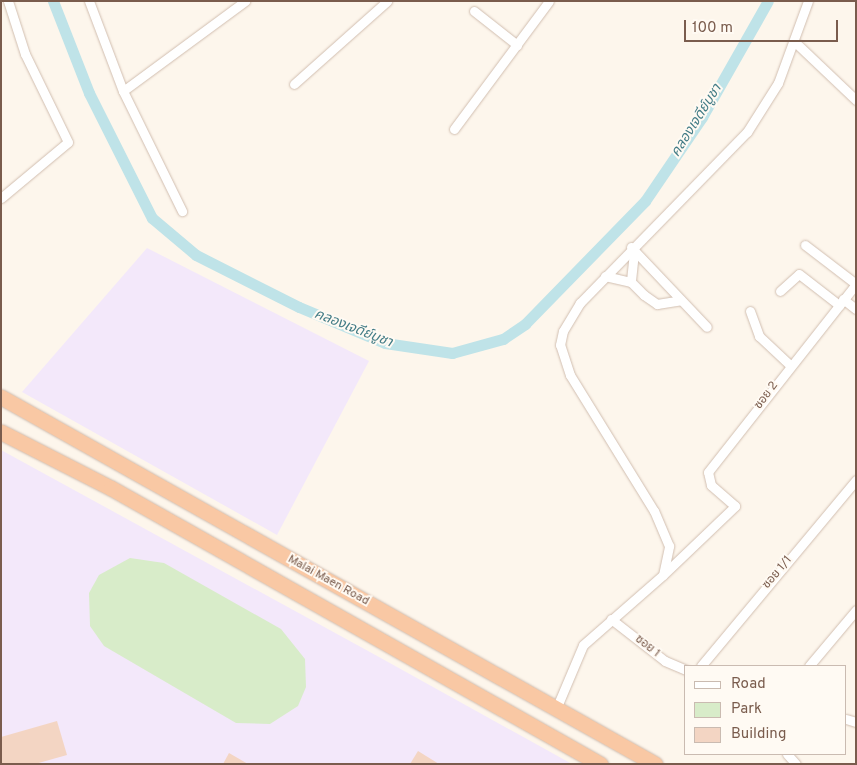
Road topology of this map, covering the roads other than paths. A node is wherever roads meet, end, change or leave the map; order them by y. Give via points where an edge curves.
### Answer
1 (8, 1) edge
2 (89, 1) edge
3 (245, 1) edge
4 (388, 1) edge
5 (549, 1) edge
6 (808, 1) edge
7 (474, 11) dead end
8 (795, 42) junction
9 (517, 45) junction
10 (294, 84) dead end
11 (123, 91) junction
12 (856, 100) edge
13 (454, 129) dead end
14 (1, 198) edge
15 (182, 211) dead end
16 (805, 245) dead end
17 (633, 250) junction
18 (605, 276) junction
19 (631, 282) junction
20 (856, 284) edge
21 (780, 291) dead end
22 (682, 300) junction
23 (841, 302) junction
24 (856, 309) edge
25 (750, 311) dead end
26 (707, 327) dead end
27 (790, 365) junction
28 (1, 397) edge
29 (1, 432) edge
30 (856, 480) edge
31 (663, 575) junction
32 (856, 610) edge
33 (611, 619) junction
34 (702, 665) edge
35 (810, 665) edge
36 (684, 669) edge
37 (556, 709) junction
38 (600, 764) edge
39 (655, 764) edge

1 - 14 street via 25,54 68,142
2 - 11 street
3 - 11 street
4 - 10 street
5 - 9 street
6 - 8 street
7 - 9 street
8 - 12 street
8 - 17 street via 778,83 747,132
9 - 13 street
11 - 15 street
16 - 20 street
17 - 18 street
17 - 19 street
17 - 22 street
18 - 19 street
18 - 31 street via 570,316 560,345 562,359 654,512 669,546
19 - 22 street via 657,304
20 - 23 street, ซอย 2
21 - 23 street via 791,277 799,274
22 - 26 street
23 - 24 street
23 - 27 street, ซอย 2
25 - 27 street via 759,336
27 - 31 street, ซอย 2 via 708,472 711,484 735,506
28 - 37 highway, Malai Maen Road
29 - 38 highway via 111,488
30 - 34 street, ซอย 1/1
31 - 33 street
32 - 35 street
33 - 36 street, ซอย 1 via 665,661
33 - 37 street via 583,645
37 - 39 highway, Malai Maen Road

